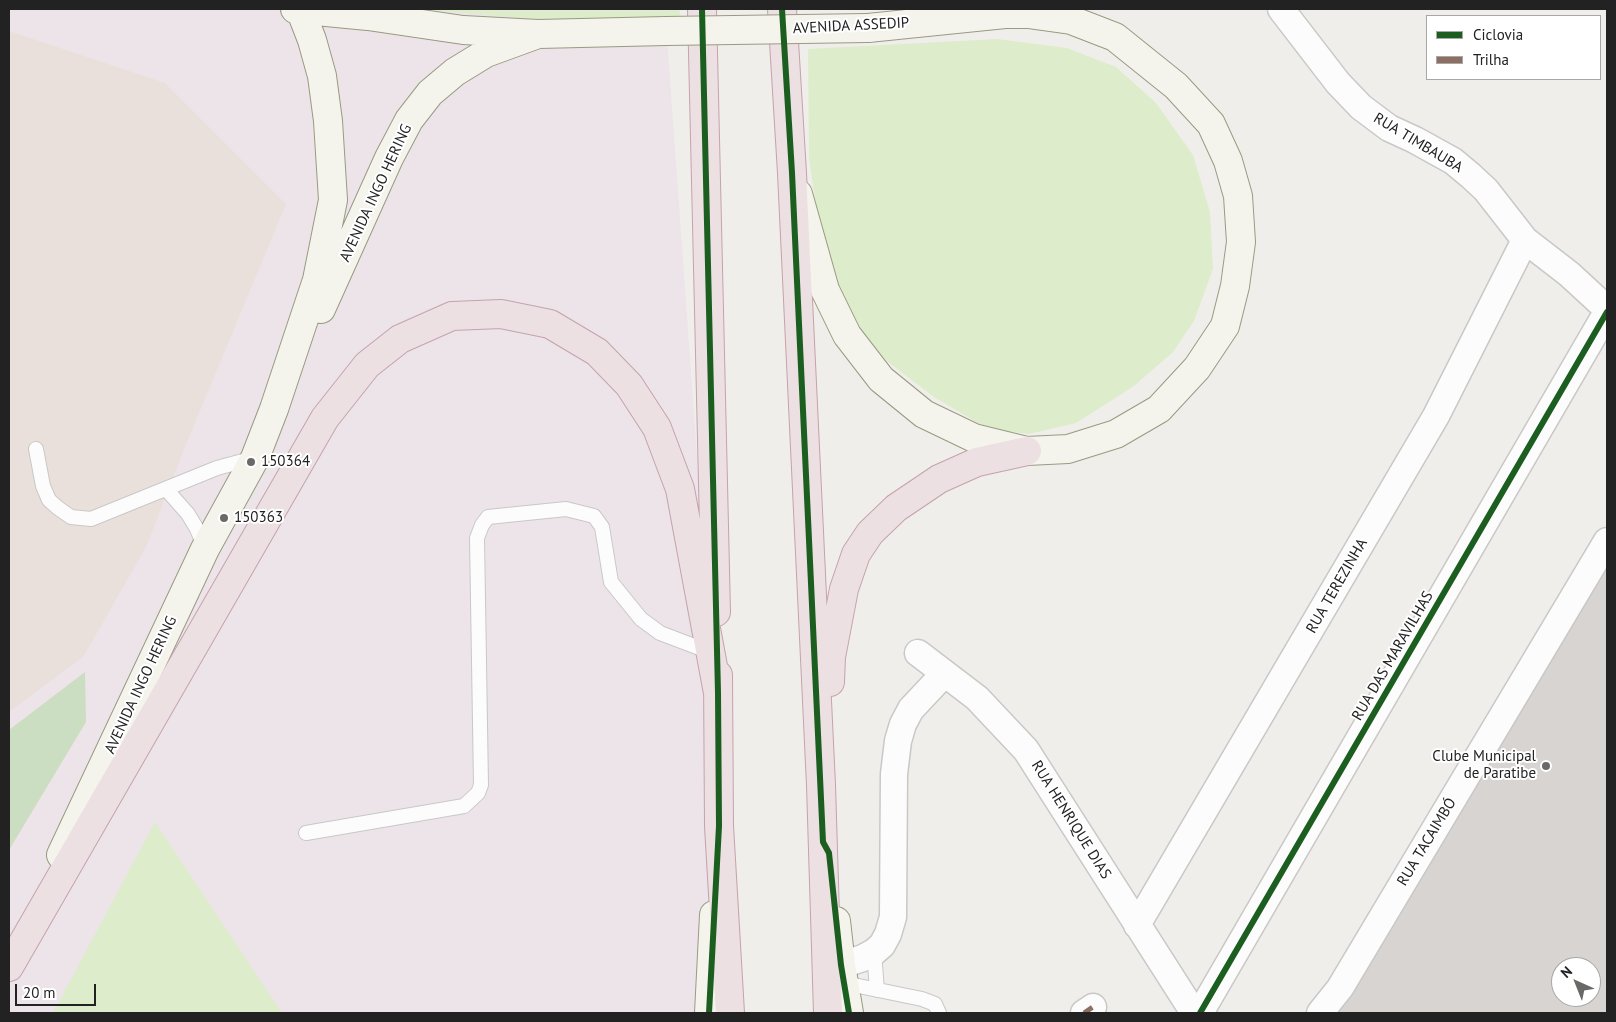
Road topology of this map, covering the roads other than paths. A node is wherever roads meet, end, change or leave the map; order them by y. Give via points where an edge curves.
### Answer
1 (299, 9) edge
2 (702, 9) edge
3 (782, 9) edge
4 (1282, 9) edge
5 (538, 34) junction
6 (792, 173) junction
7 (1525, 240) junction
8 (1607, 310) edge
9 (274, 409) junction
10 (36, 449) dead end
11 (1027, 451) junction
12 (255, 458) junction
13 (166, 489) junction
14 (1607, 540) edge
15 (205, 549) junction
16 (710, 652) junction
17 (918, 653) dead end
18 (944, 674) junction
19 (718, 693) junction
20 (821, 785) junction
21 (719, 826) junction
22 (306, 834) dead end
23 (823, 842) junction
24 (1137, 925) junction
25 (874, 952) junction
26 (9, 962) edge
27 (9, 967) edge
28 (842, 974) junction
29 (877, 990) junction
30 (709, 1013) edge
31 (730, 1013) edge
32 (828, 1013) edge
33 (849, 1013) edge
34 (939, 1013) edge
35 (1194, 1013) edge
36 (1200, 1013) edge
37 (1320, 1013) edge

1 - 5 main road, AVENIDA ASSEDIP via 463,30
1 - 9 main road, AVENIDA INGO HERING via 322,76 333,200 317,280
2 - 19 highway
3 - 6 highway
4 - 7 street, RUA TIMBAUBA via 1338,83 1361,107 1389,128 1453,161 1486,190
5 - 9 main road, AVENIDA INGO HERING via 486,53 456,72 430,93 409,120
5 - 11 main road, AVENIDA ASSEDIP, bridge via 868,28 1028,14 1071,20 1114,37 1176,86 1211,124 1228,161 1238,196 1241,242 1225,326 1197,368 1159,409 1116,434 1068,449
6 - 11 main road, AVENIDA ASSEDIP via 825,290 847,335 882,379 924,414 974,438
6 - 20 highway
7 - 8 street, RUA TIMBAUBA via 1569,274
7 - 24 street, RUA TEREZINHA via 1436,416
8 - 36 street, RUA DAS MARAVILHAS
9 - 12 main road, AVENIDA INGO HERING
10 - 13 lane via 43,486 50,500 71,517 91,519
11 - 20 highway via 977,462 939,479 896,508 870,534 856,554 844,589 831,657 828,763
12 - 13 lane via 218,468
12 - 15 main road, AVENIDA INGO HERING
13 - 15 lane via 188,514
14 - 37 street, RUA TACAIMBÓ via 1340,988
15 - 26 main road, AVENIDA INGO HERING
16 - 19 highway
16 - 22 lane via 660,633 641,619 611,582 602,527 594,516 566,509 488,517 477,538 481,785 478,793 464,806
16 - 27 highway via 680,489 657,428 629,385 597,352 550,324 500,314 452,316 400,338 367,365 325,418
17 - 18 street, RUA HENRIQUE DIAS
18 - 24 street, RUA HENRIQUE DIAS via 977,698 1026,750
18 - 25 street via 911,709 898,741 894,774 893,916 888,934
19 - 21 highway
20 - 23 highway
21 - 30 main road
21 - 31 highway
23 - 28 main road via 830,853
23 - 32 highway
24 - 35 street, RUA HENRIQUE DIAS
25 - 28 street
25 - 29 lane
28 - 29 lane
28 - 33 main road
29 - 34 lane via 922,999 935,1004

